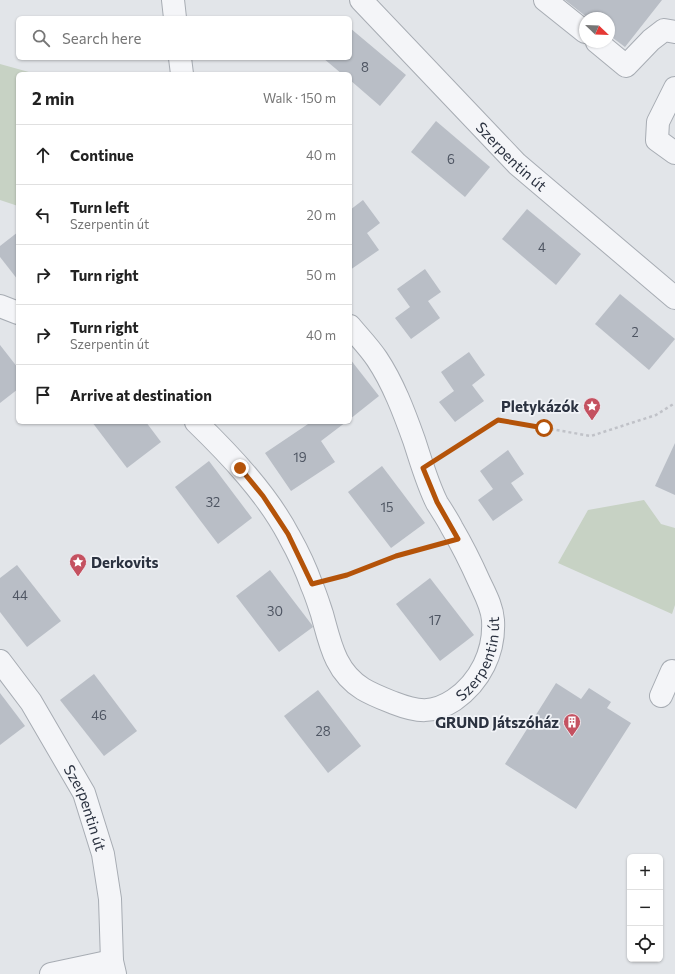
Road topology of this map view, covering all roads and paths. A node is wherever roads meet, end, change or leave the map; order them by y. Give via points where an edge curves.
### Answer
1 (173, 0) edge
2 (361, 0) edge
3 (545, 0) edge
4 (175, 16) edge
5 (579, 27) edge
6 (675, 32) edge
7 (604, 48) edge
8 (180, 60) edge
9 (182, 72) edge
10 (675, 88) edge
11 (675, 153) edge
12 (675, 298) edge
13 (0, 306) edge
14 (16, 312) edge
15 (352, 328) edge
16 (675, 403) edge
17 (198, 424) edge
18 (423, 468) junction
19 (458, 539) junction
20 (312, 584) junction
21 (0, 661) edge
22 (670, 670) edge
23 (661, 696) dead end
24 (114, 968) edge
25 (51, 974) edge

1 - 4 street
2 - 12 street, Szerpentin út via 517,164
3 - 5 street
6 - 7 street via 664,30 626,66
8 - 9 street
10 - 11 street via 658,122 657,140
13 - 14 street
15 - 18 street, Szerpentin út via 387,377 406,419
16 - 18 path via 656,415 591,436 498,420
17 - 20 street, Szerpentin út via 233,459 263,496 288,534
18 - 19 street, Szerpentin út via 437,502
19 - 20 path via 396,556 347,575
19 - 20 street, Szerpentin út via 489,601 493,619 492,640 484,668 474,683 447,705 416,710 384,700 363,689 346,674 331,647
21 - 24 street, Szerpentin út via 31,702 84,793 103,854 110,899
22 - 23 street
24 - 25 street

